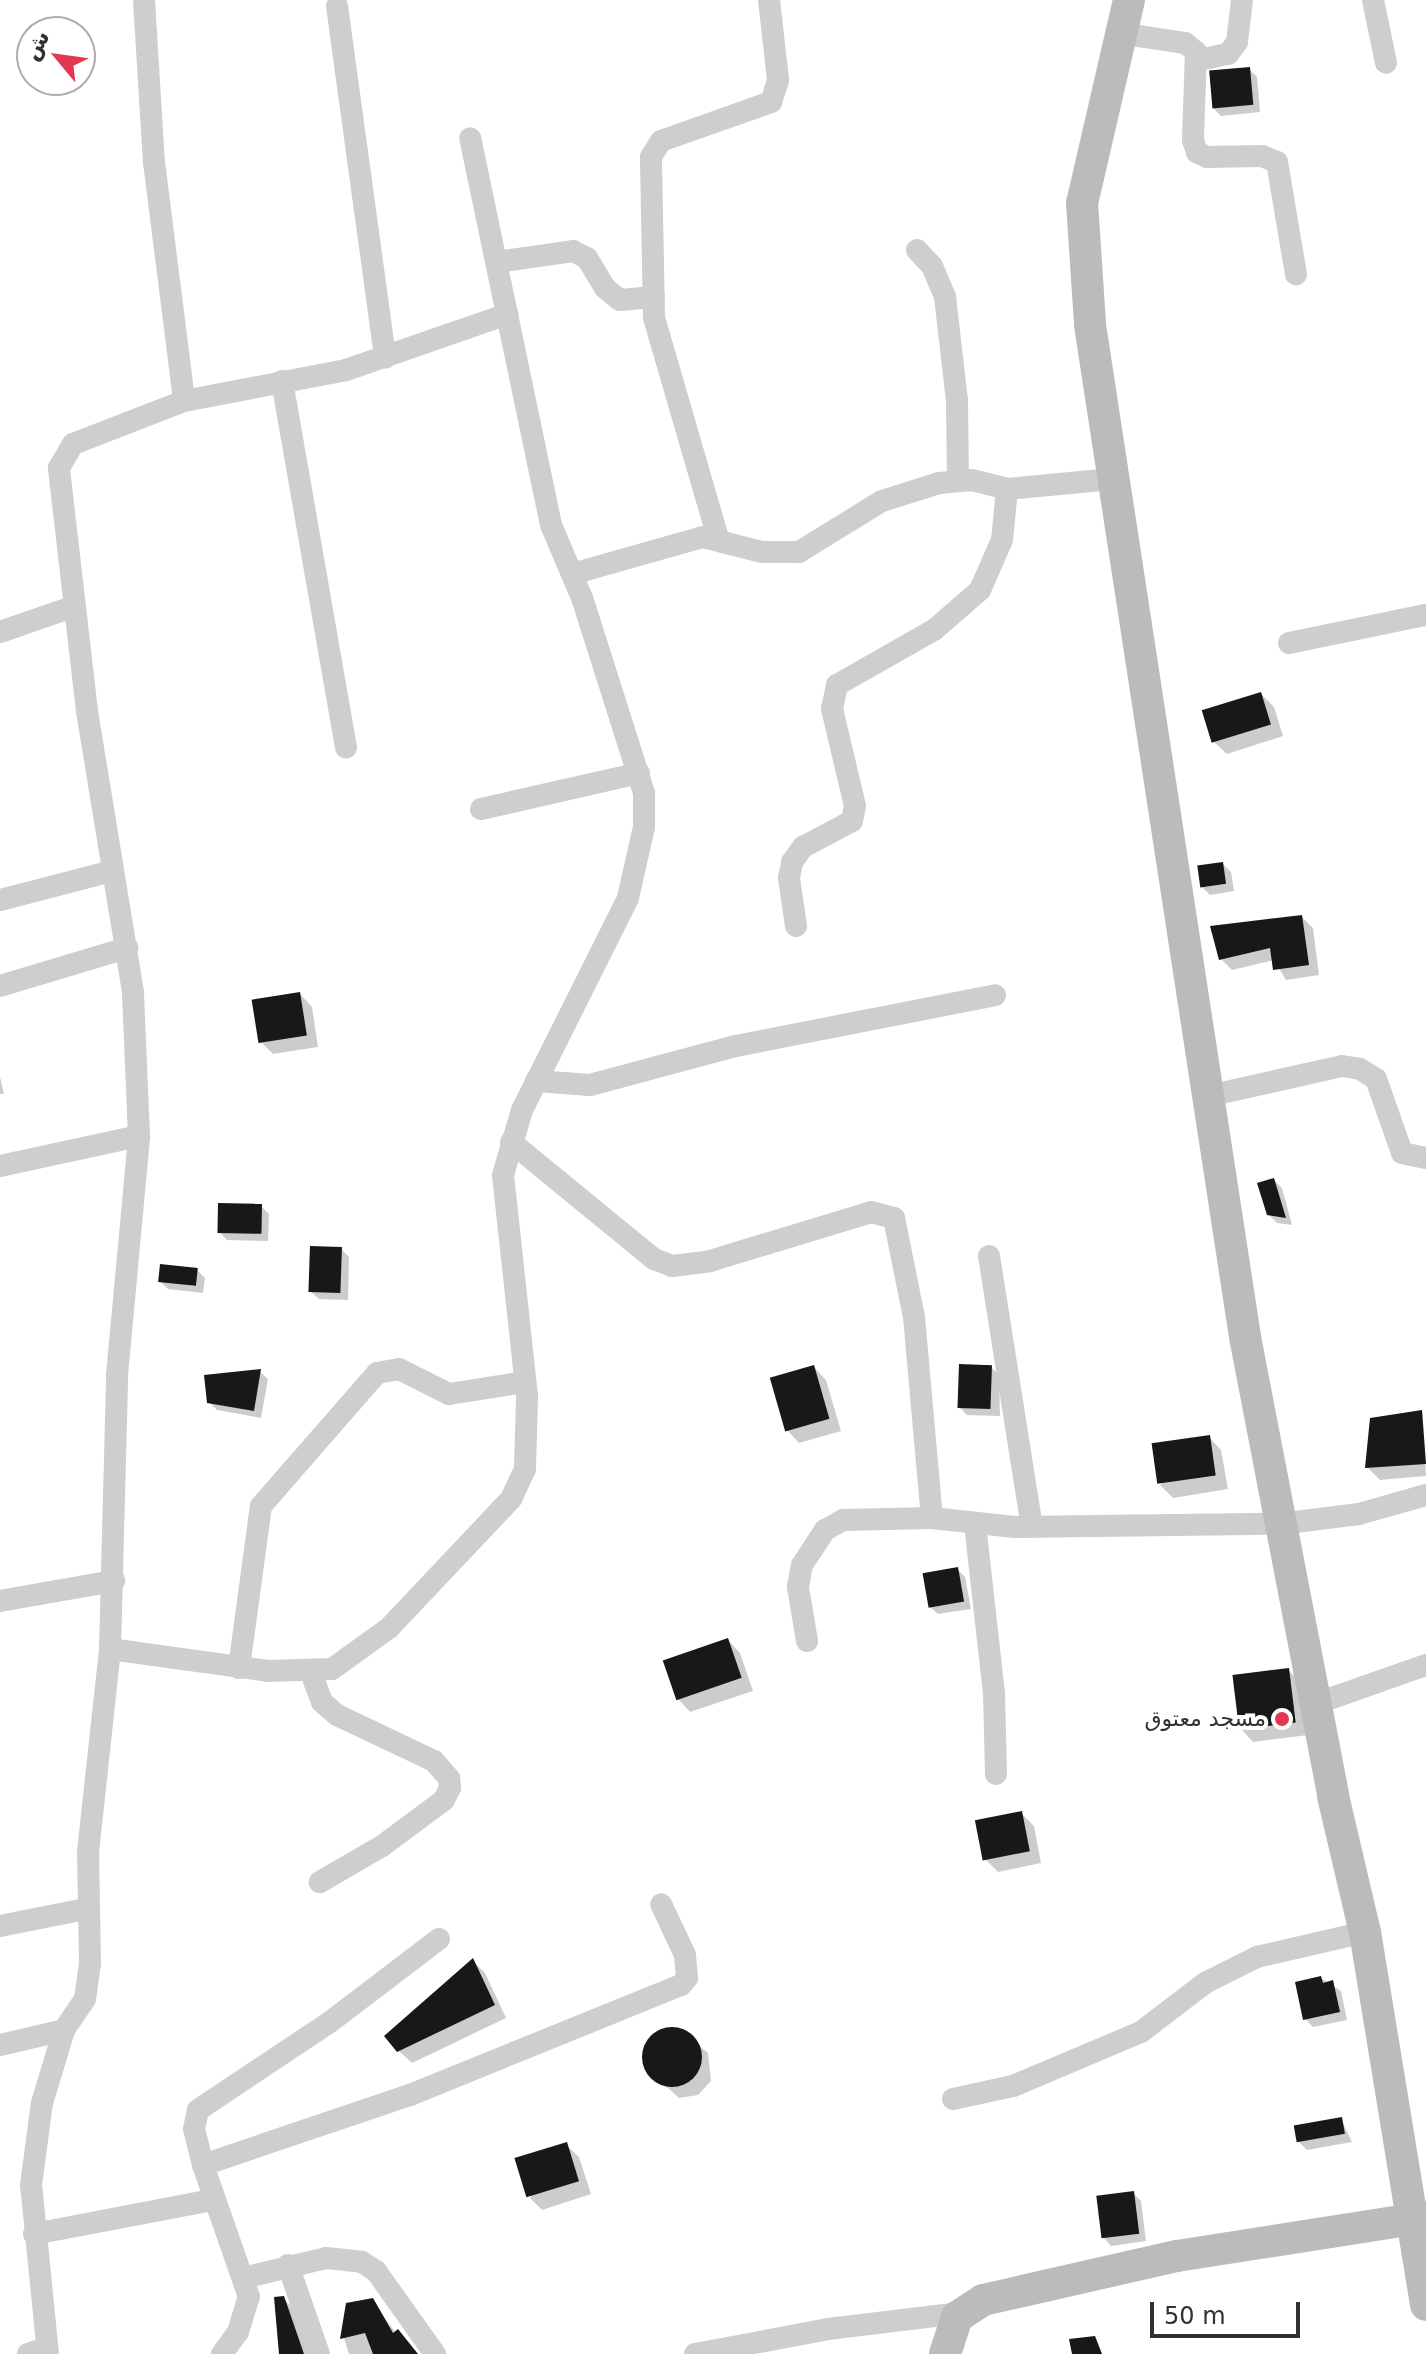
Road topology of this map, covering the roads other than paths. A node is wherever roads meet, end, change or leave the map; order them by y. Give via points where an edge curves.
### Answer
1 (144, 0) edge
2 (769, 0) edge
3 (1129, 0) edge
4 (1242, 0) edge
5 (1373, 0) edge
6 (337, 6) dead end
7 (1119, 33) junction
8 (1199, 60) junction
9 (1386, 63) dead end
10 (470, 138) dead end
11 (917, 250) dead end
12 (497, 262) junction
13 (1296, 274) dead end
14 (654, 297) junction
15 (508, 314) junction
16 (385, 358) junction
17 (282, 381) junction
18 (184, 401) junction
19 (1113, 479) junction
20 (958, 480) junction
21 (1007, 489) junction
22 (718, 538) junction
23 (572, 574) junction
24 (75, 606) junction
25 (1426, 615) edge
26 (0, 632) edge
27 (1289, 643) dead end
28 (346, 747) dead end
29 (639, 773) junction
30 (481, 809) dead end
31 (112, 871) junction
32 (0, 900) edge
33 (796, 926) dead end
34 (127, 948) junction
35 (0, 986) edge
36 (995, 995) dead end
37 (536, 1081) junction
38 (1208, 1096) junction
39 (139, 1136) junction
40 (511, 1142) junction
41 (1426, 1158) edge
42 (0, 1166) edge
43 (989, 1256) dead end
44 (525, 1382) junction
45 (1426, 1495) edge
46 (932, 1518) junction
47 (975, 1524) junction
48 (1279, 1524) junction
49 (1032, 1527) junction
50 (114, 1581) junction
51 (0, 1601) edge
52 (807, 1641) dead end
53 (110, 1649) junction
54 (1426, 1665) edge
55 (239, 1668) junction
56 (311, 1673) junction
57 (1315, 1704) junction
58 (996, 1774) dead end
59 (320, 1882) dead end
60 (661, 1904) dead end
61 (85, 1909) junction
62 (0, 1926) edge
63 (1365, 1932) junction
64 (439, 1939) dead end
65 (64, 2030) junction
66 (0, 2045) edge
67 (953, 2099) dead end
68 (203, 2165) junction
69 (213, 2200) junction
70 (1421, 2218) edge
71 (34, 2234) junction
72 (288, 2265) junction
73 (243, 2278) junction
74 (1426, 2305) edge
75 (961, 2313) junction
76 (41, 2352) edge
77 (222, 2354) edge
78 (319, 2354) edge
79 (435, 2354) edge
80 (695, 2354) edge
81 (945, 2354) edge

1 - 18 street via 152,136
2 - 14 street via 778,80 771,102 674,136 654,149
3 - 7 street
4 - 8 street via 1237,42 1228,54
5 - 9 street
6 - 16 street
7 - 8 street via 1185,43
7 - 19 street via 1081,223
8 - 13 street via 1194,147 1207,157 1262,156 1277,162
10 - 12 street
11 - 20 street via 932,266 945,297 957,401
12 - 14 street via 573,251 587,258 605,288 620,300
12 - 15 street
14 - 22 street via 654,317
15 - 16 street
15 - 23 street via 551,525
16 - 17 street
17 - 18 street
17 - 28 street
18 - 24 street via 87,437 64,453 59,468
19 - 21 street
19 - 38 street
20 - 21 street
20 - 22 street via 882,501 799,552 762,552
21 - 33 street via 1002,540 980,590 934,630 837,685 832,709 855,806 852,821 803,847 792,862
22 - 23 street via 694,539
23 - 29 street
24 - 26 street
24 - 31 street
25 - 27 street
29 - 30 street
29 - 37 street via 644,827 628,898
31 - 32 street
31 - 34 street
34 - 35 street
34 - 39 street via 137,1039
36 - 37 street via 736,1046 590,1085
37 - 40 street
38 - 41 street via 1342,1066 1360,1069 1376,1079 1402,1153
38 - 48 street
39 - 42 street
39 - 50 street via 117,1360
40 - 44 street via 503,1175 504,1206
40 - 46 street via 654,1259 672,1266 710,1261 871,1212 894,1218 914,1317
43 - 49 street
44 - 55 street via 449,1394 399,1369 377,1373 261,1506
44 - 56 street via 528,1452 511,1499 372,1643 332,1669
45 - 48 street via 1359,1514
46 - 47 street
46 - 52 street via 864,1517 825,1530 802,1565 798,1587
47 - 49 street
47 - 58 street via 994,1693
48 - 49 street
48 - 57 street
50 - 51 street
50 - 53 street
53 - 55 street
53 - 61 street
54 - 57 street
55 - 56 street
56 - 59 street via 322,1702 337,1715 434,1761 449,1778 450,1788 444,1800 382,1846
57 - 63 street
60 - 68 street via 685,1955 687,1978 681,1985 410,2095
61 - 62 street
61 - 65 street via 90,1964 85,1999
63 - 67 street via 1257,1957 1205,1983 1141,2032 1013,2086
63 - 70 street
64 - 68 street via 330,2022 205,2102 194,2119
65 - 66 street
65 - 71 street via 36,2136
68 - 69 street
69 - 71 street
69 - 73 street
70 - 74 street
70 - 75 street via 1177,2256 983,2300
71 - 76 street
72 - 73 street
72 - 78 street
72 - 79 street via 348,2257 376,2271
73 - 77 street via 249,2307
75 - 80 street via 828,2329
75 - 81 street via 949,2331

